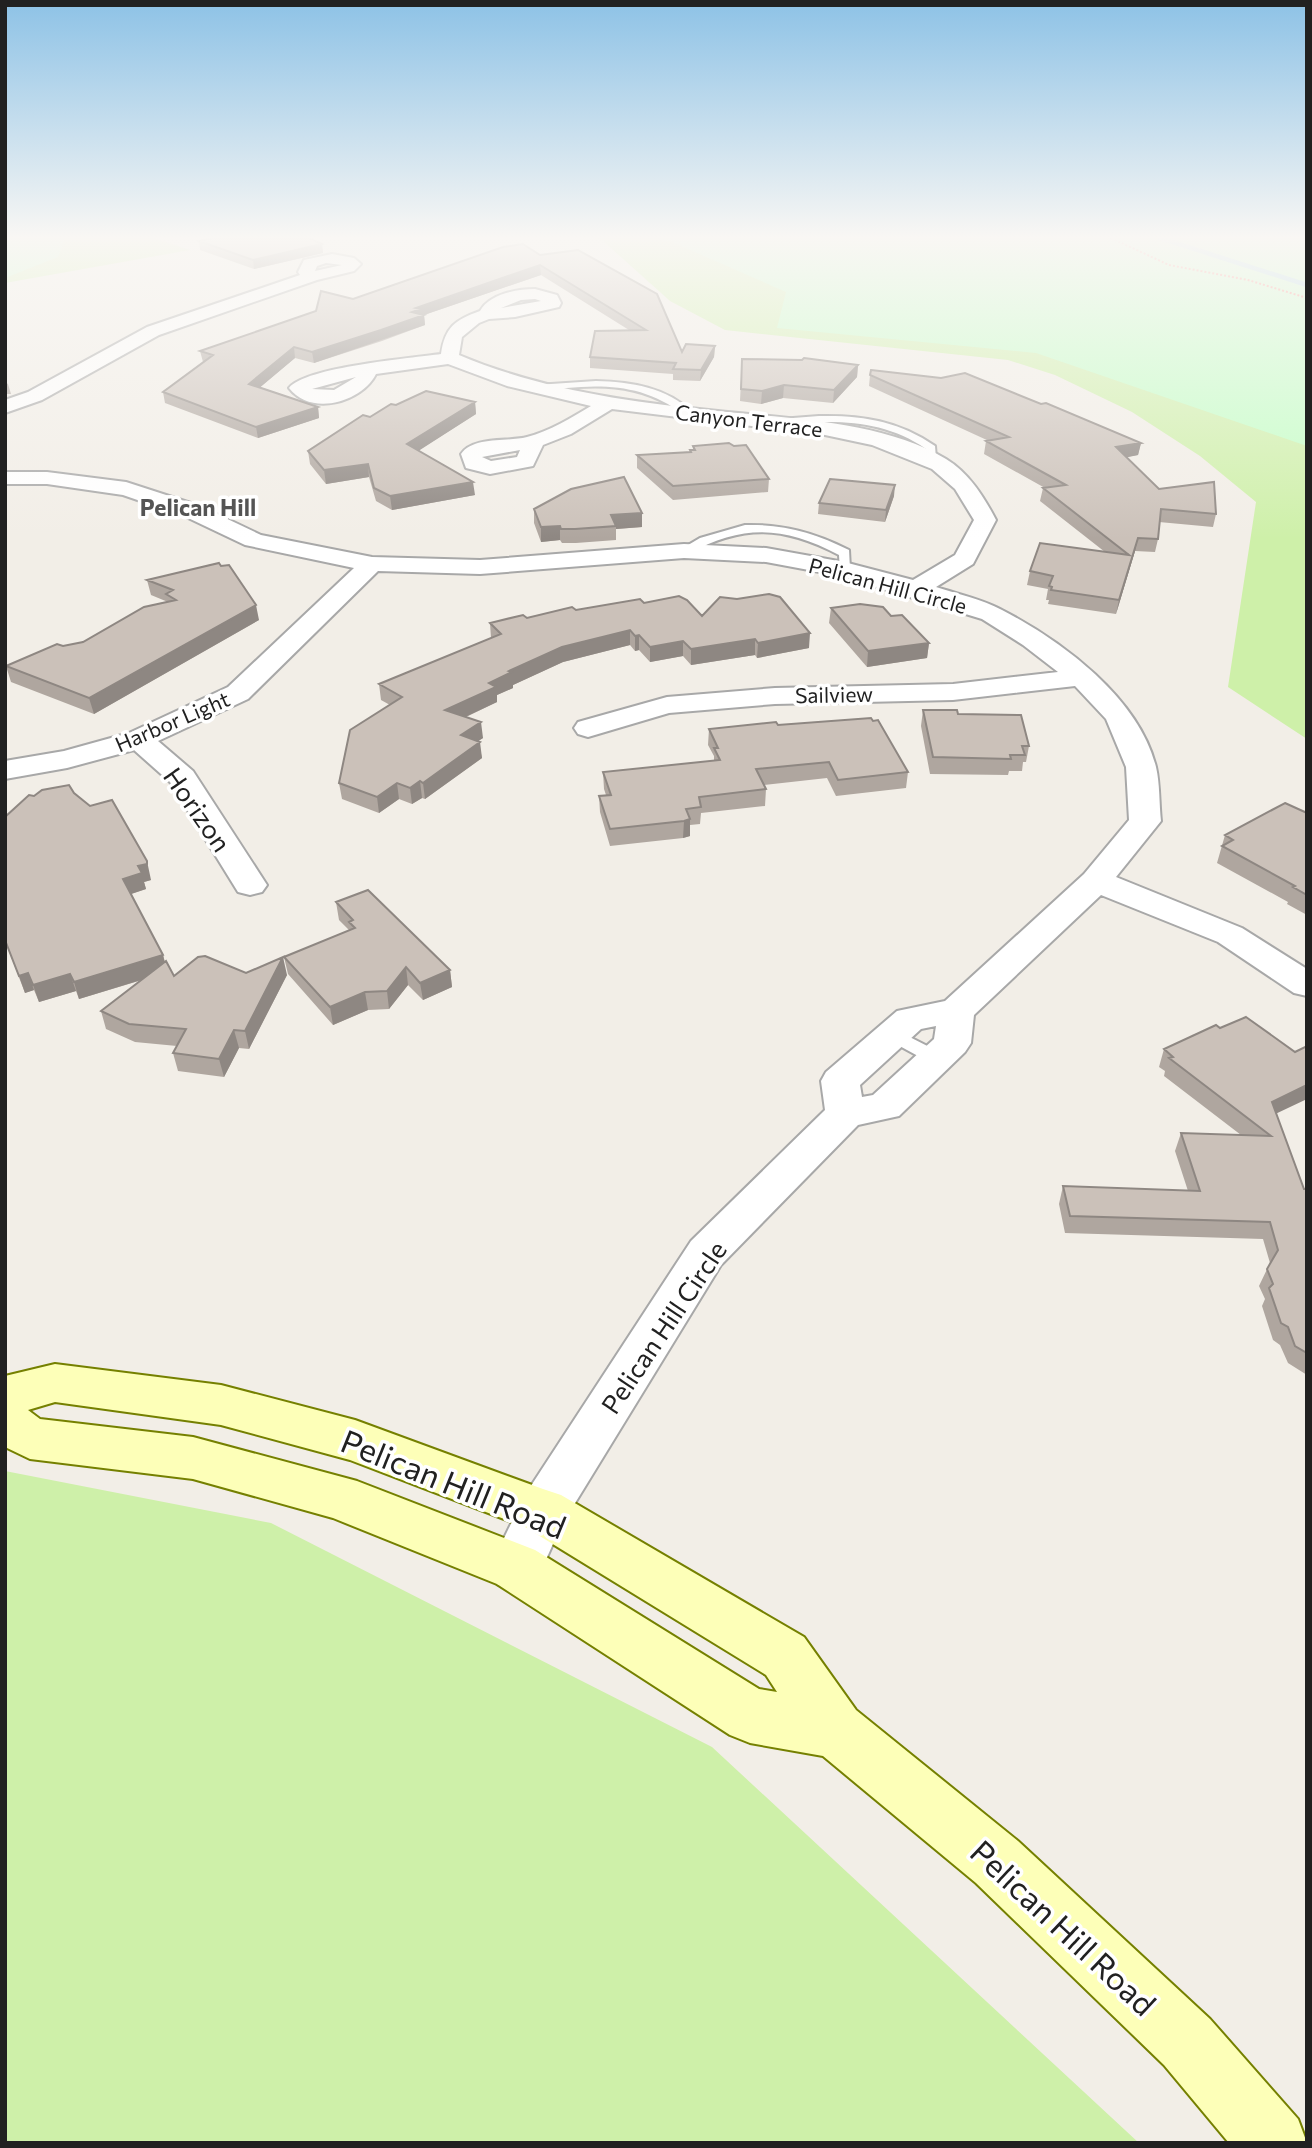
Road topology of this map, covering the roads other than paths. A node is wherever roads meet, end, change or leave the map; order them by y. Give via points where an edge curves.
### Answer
1 (140, 338) edge
2 (453, 338) edge
3 (450, 358) junction
4 (368, 372) dead end
5 (536, 388) junction
6 (608, 403) junction
7 (5, 407) edge
8 (688, 413) junction
9 (534, 442) dead end
10 (5, 478) edge
11 (372, 564) junction
12 (916, 589) junction
13 (1082, 677) junction
14 (588, 727) dead end
15 (139, 738) junction
16 (5, 770) edge
17 (1096, 881) junction
18 (250, 885) dead end
19 (1307, 985) edge
20 (956, 1011) junction
21 (901, 1027) junction
22 (936, 1058) junction
23 (845, 1114) junction
24 (5, 1396) edge
25 (5, 1420) edge
26 (543, 1511) junction
27 (516, 1567) junction
28 (836, 1730) junction
29 (1274, 2143) edge

1 - 7 street via 35,397
2 - 3 street
3 - 4 street
3 - 5 street, Canyon Terrace
5 - 6 street, Canyon Terrace
5 - 8 lane via 631,385 673,398
6 - 8 street, Canyon Terrace
6 - 9 street
8 - 12 street, Canyon Terrace via 829,429 931,459 969,489 985,520 965,559
10 - 11 street, Pelican Hill Circle via 47,478 126,489 253,540
11 - 12 street, Pelican Hill Circle via 480,566 684,551 766,555 844,569
11 - 15 street, Harbor Light via 238,693
12 - 13 street, Pelican Hill Circle via 991,614
13 - 14 street, Sailview via 953,692 775,696 667,705
13 - 17 street, Pelican Hill Circle via 1119,716 1141,767 1145,821
15 - 16 street, Harbor Light via 67,759
15 - 18 street, Horizon via 182,777
17 - 19 street via 1230,935
17 - 20 street, Pelican Hill Circle
20 - 21 street
20 - 22 street via 952,1043
21 - 22 lane
21 - 23 street via 840,1081
22 - 23 street via 885,1106
23 - 26 street, Pelican Hill Circle via 706,1253
24 - 26 street, Pelican Hill Road via 55,1384 220,1405 355,1441
25 - 27 street, Pelican Hill Road via 30,1438 193,1458 339,1497
26 - 27 street, Pelican Hill Circle
26 - 28 street, Pelican Hill Road via 785,1656
27 - 28 street, Pelican Hill Road via 750,1715
28 - 29 street, Pelican Hill Road via 997,1862 1188,2042

